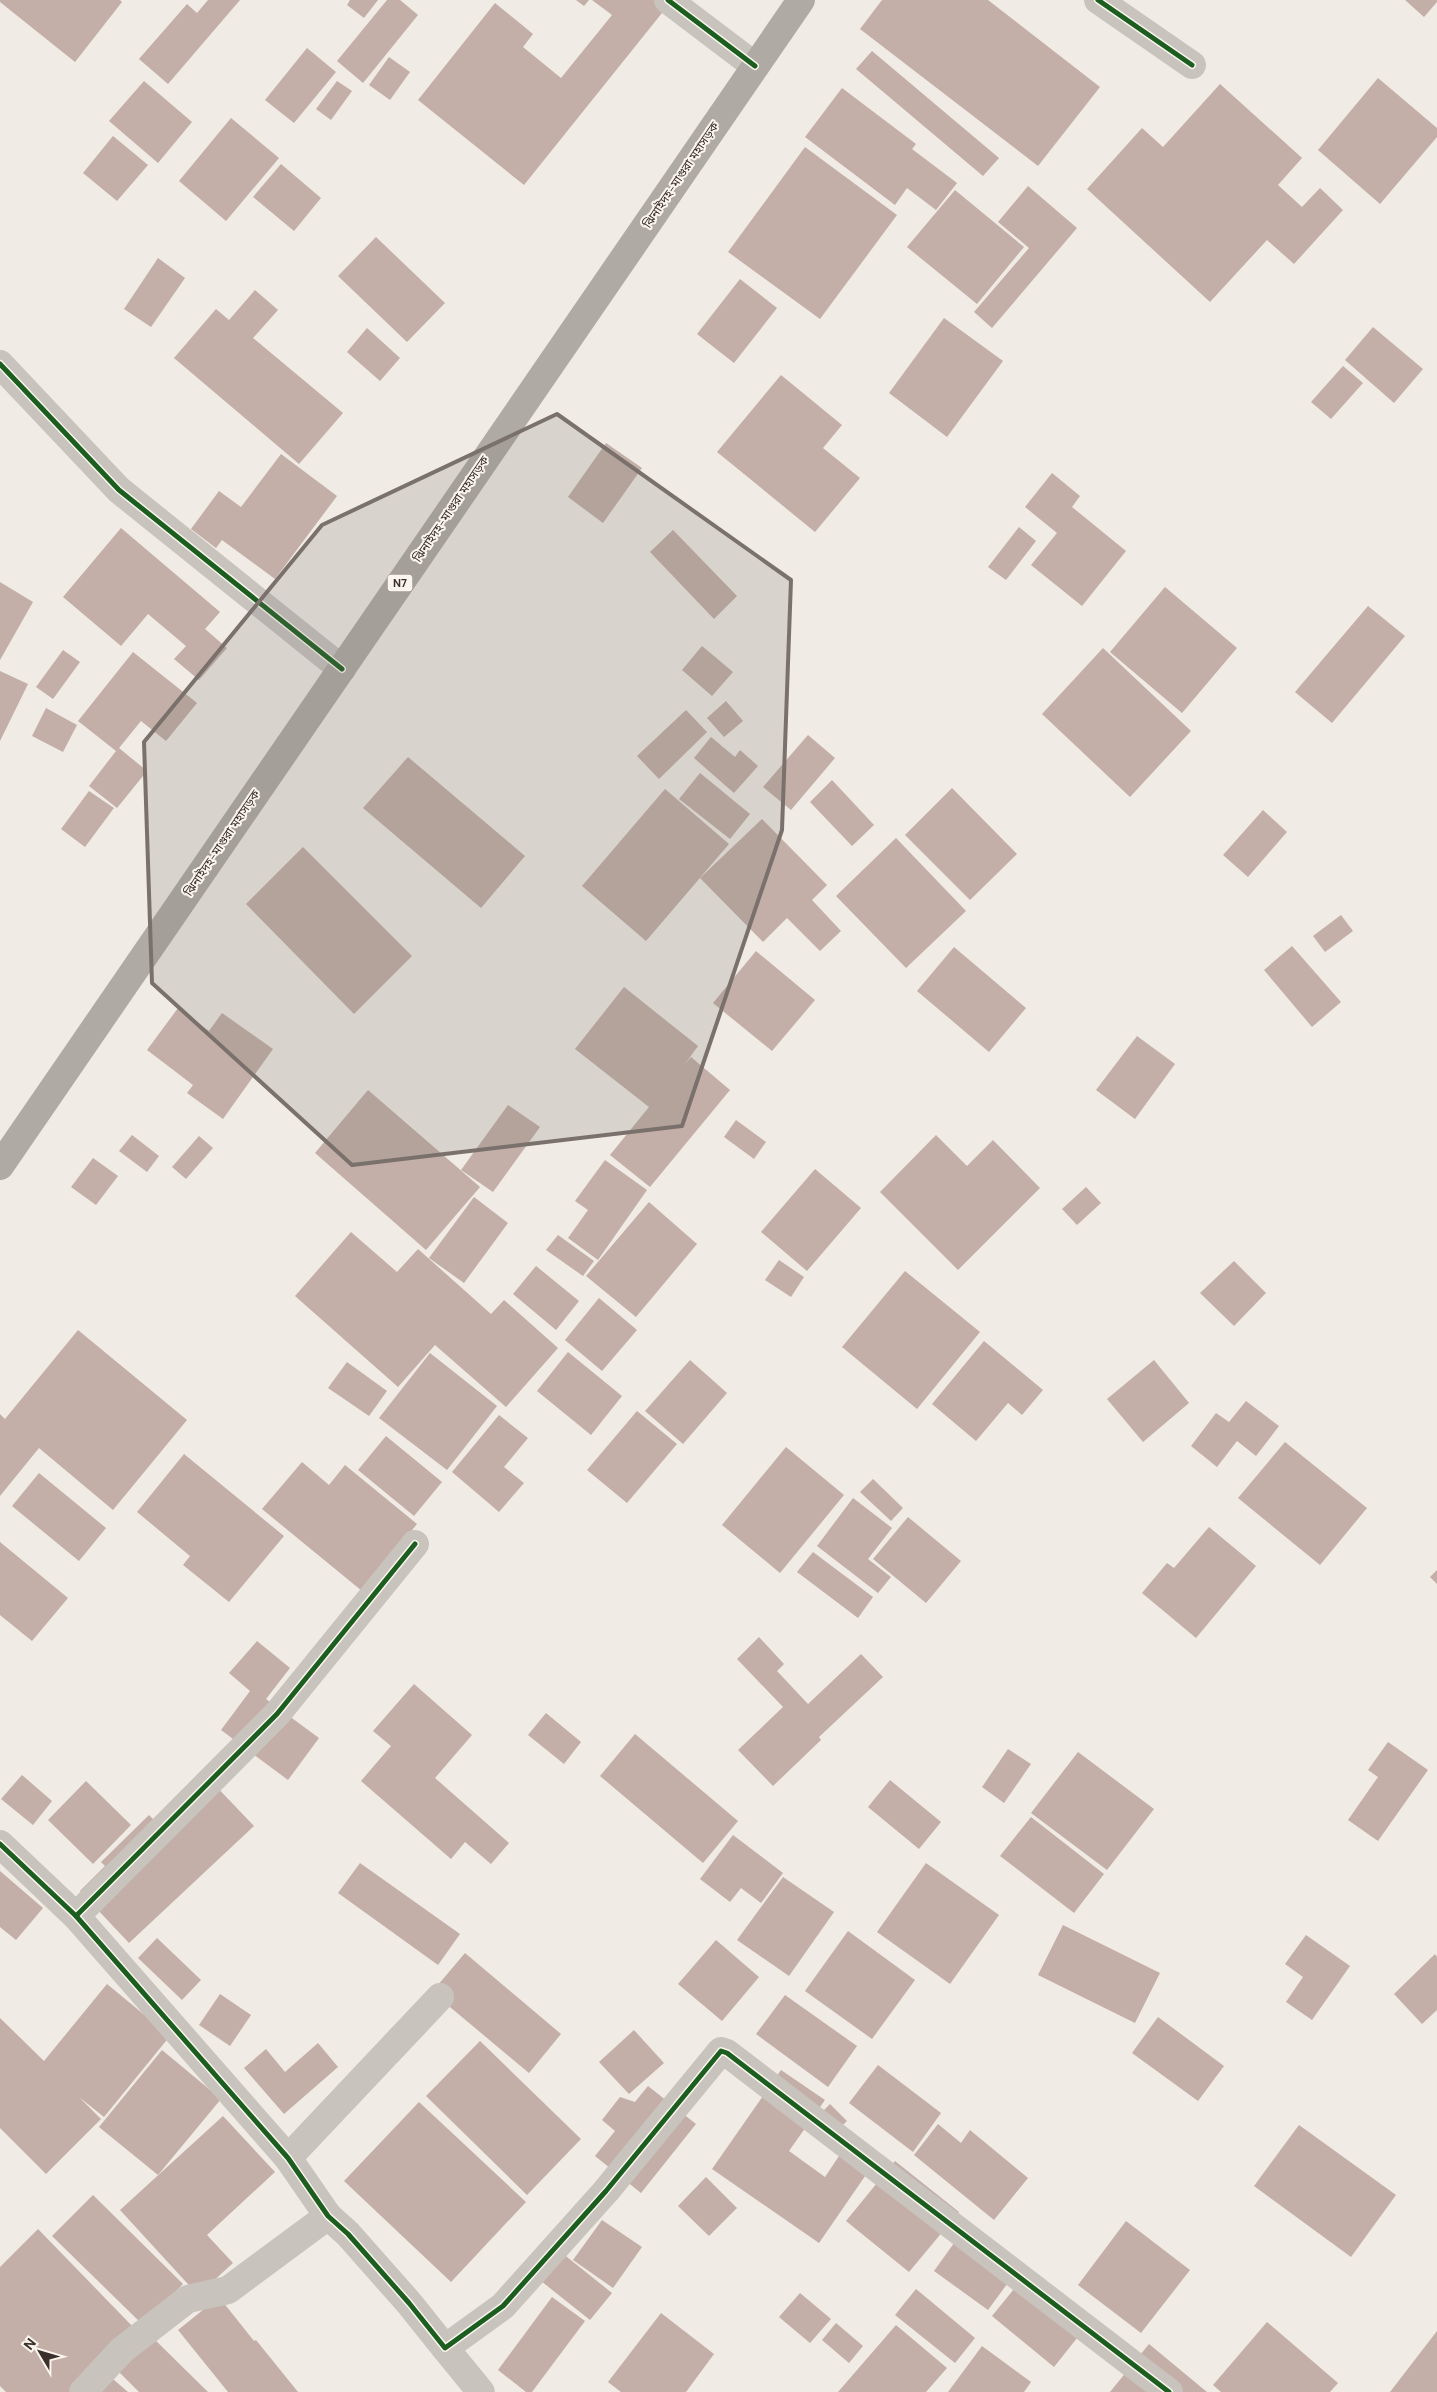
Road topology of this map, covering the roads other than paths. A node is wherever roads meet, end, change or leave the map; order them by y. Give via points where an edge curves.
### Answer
1 (668, 0) edge
2 (801, 0) edge
3 (1098, 0) edge
4 (1192, 65) dead end
5 (756, 66) junction
6 (0, 364) edge
7 (342, 669) junction
8 (0, 1166) edge
9 (415, 1544) dead end
10 (0, 1844) edge
11 (76, 1916) junction
12 (440, 1997) dead end
13 (288, 2158) junction
14 (328, 2216) junction
15 (445, 2348) junction
16 (83, 2392) edge
17 (481, 2392) edge
18 (1169, 2392) edge

1 - 5 street
2 - 5 highway, ঝিনাইদহ-মাগুরা মহাসড়ক / N7
3 - 4 street
5 - 7 highway, ঝিনাইদহ-মাগুরা মহাসড়ক / N7
6 - 7 street via 119,490
7 - 8 highway, ঝিনাইদহ-মাগুরা মহাসড়ক / N7
9 - 11 street via 277,1714
10 - 11 street
11 - 13 street
12 - 13 street
13 - 14 street
14 - 15 street via 367,2255
14 - 16 street via 228,2290 188,2299 122,2350
15 - 17 street
15 - 18 street via 503,2306 606,2191 722,2051

